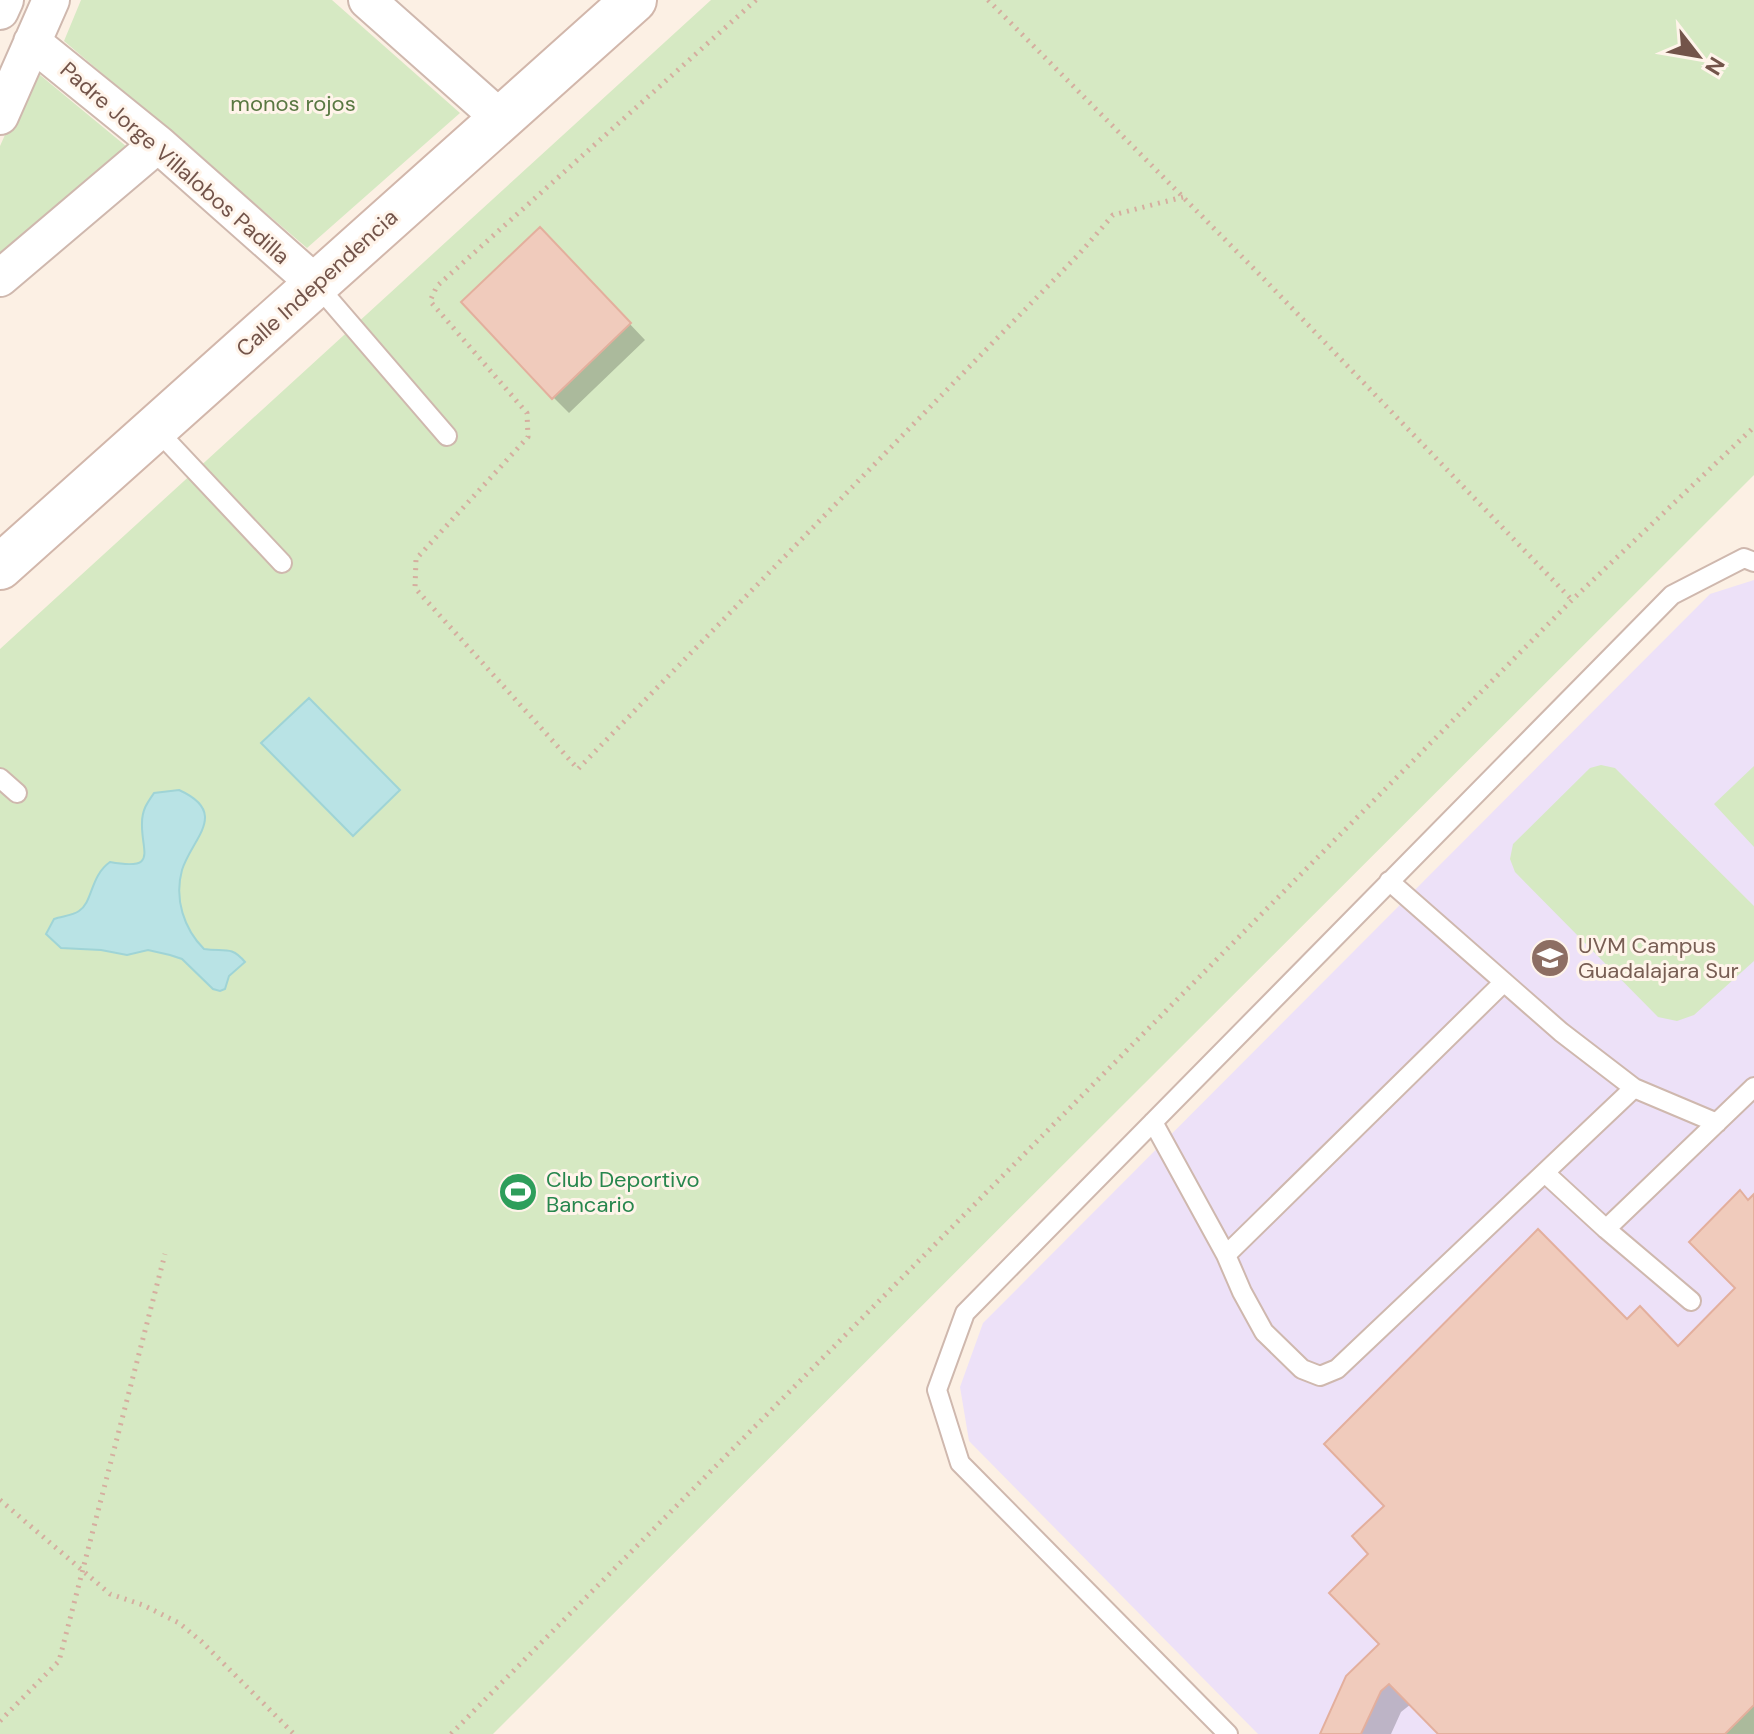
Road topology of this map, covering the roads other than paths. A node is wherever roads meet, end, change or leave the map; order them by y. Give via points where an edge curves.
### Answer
1 (5, 0) edge
2 (51, 0) edge
3 (367, 0) edge
4 (634, 0) edge
5 (0, 11) edge
6 (32, 42) junction
7 (0, 116) edge
8 (501, 119) junction
9 (158, 144) junction
10 (0, 278) edge
11 (316, 284) junction
12 (155, 428) junction
13 (447, 436) dead end
14 (1754, 562) edge
15 (282, 563) dead end
16 (0, 567) edge
17 (0, 778) edge
18 (17, 793) dead end
19 (1389, 881) junction
20 (1504, 982) junction
21 (1754, 1087) edge
22 (1634, 1088) junction
23 (1153, 1122) junction
24 (1717, 1123) junction
25 (1545, 1173) junction
26 (1606, 1229) junction
27 (1226, 1255) junction
28 (1691, 1301) dead end
29 (1228, 1734) edge

1 - 5 street
2 - 6 street
3 - 8 street
4 - 8 street, Calle Independencia
6 - 7 street
6 - 9 street, Padre Jorge Villalobos Padilla
8 - 11 street, Calle Independencia
9 - 10 street
9 - 11 street, Padre Jorge Villalobos Padilla
11 - 12 street, Calle Independencia
11 - 13 lane
12 - 15 lane
12 - 16 street, Calle Independencia
14 - 19 lane via 1744,558 1672,595
17 - 18 lane
19 - 20 lane
19 - 23 lane
20 - 22 lane
20 - 27 lane
21 - 24 lane
22 - 24 lane
22 - 25 lane
23 - 27 lane
23 - 29 lane via 965,1313 937,1390 960,1463
24 - 26 lane
25 - 26 lane
25 - 27 lane via 1337,1369 1320,1376 1302,1369 1264,1332
26 - 28 lane

